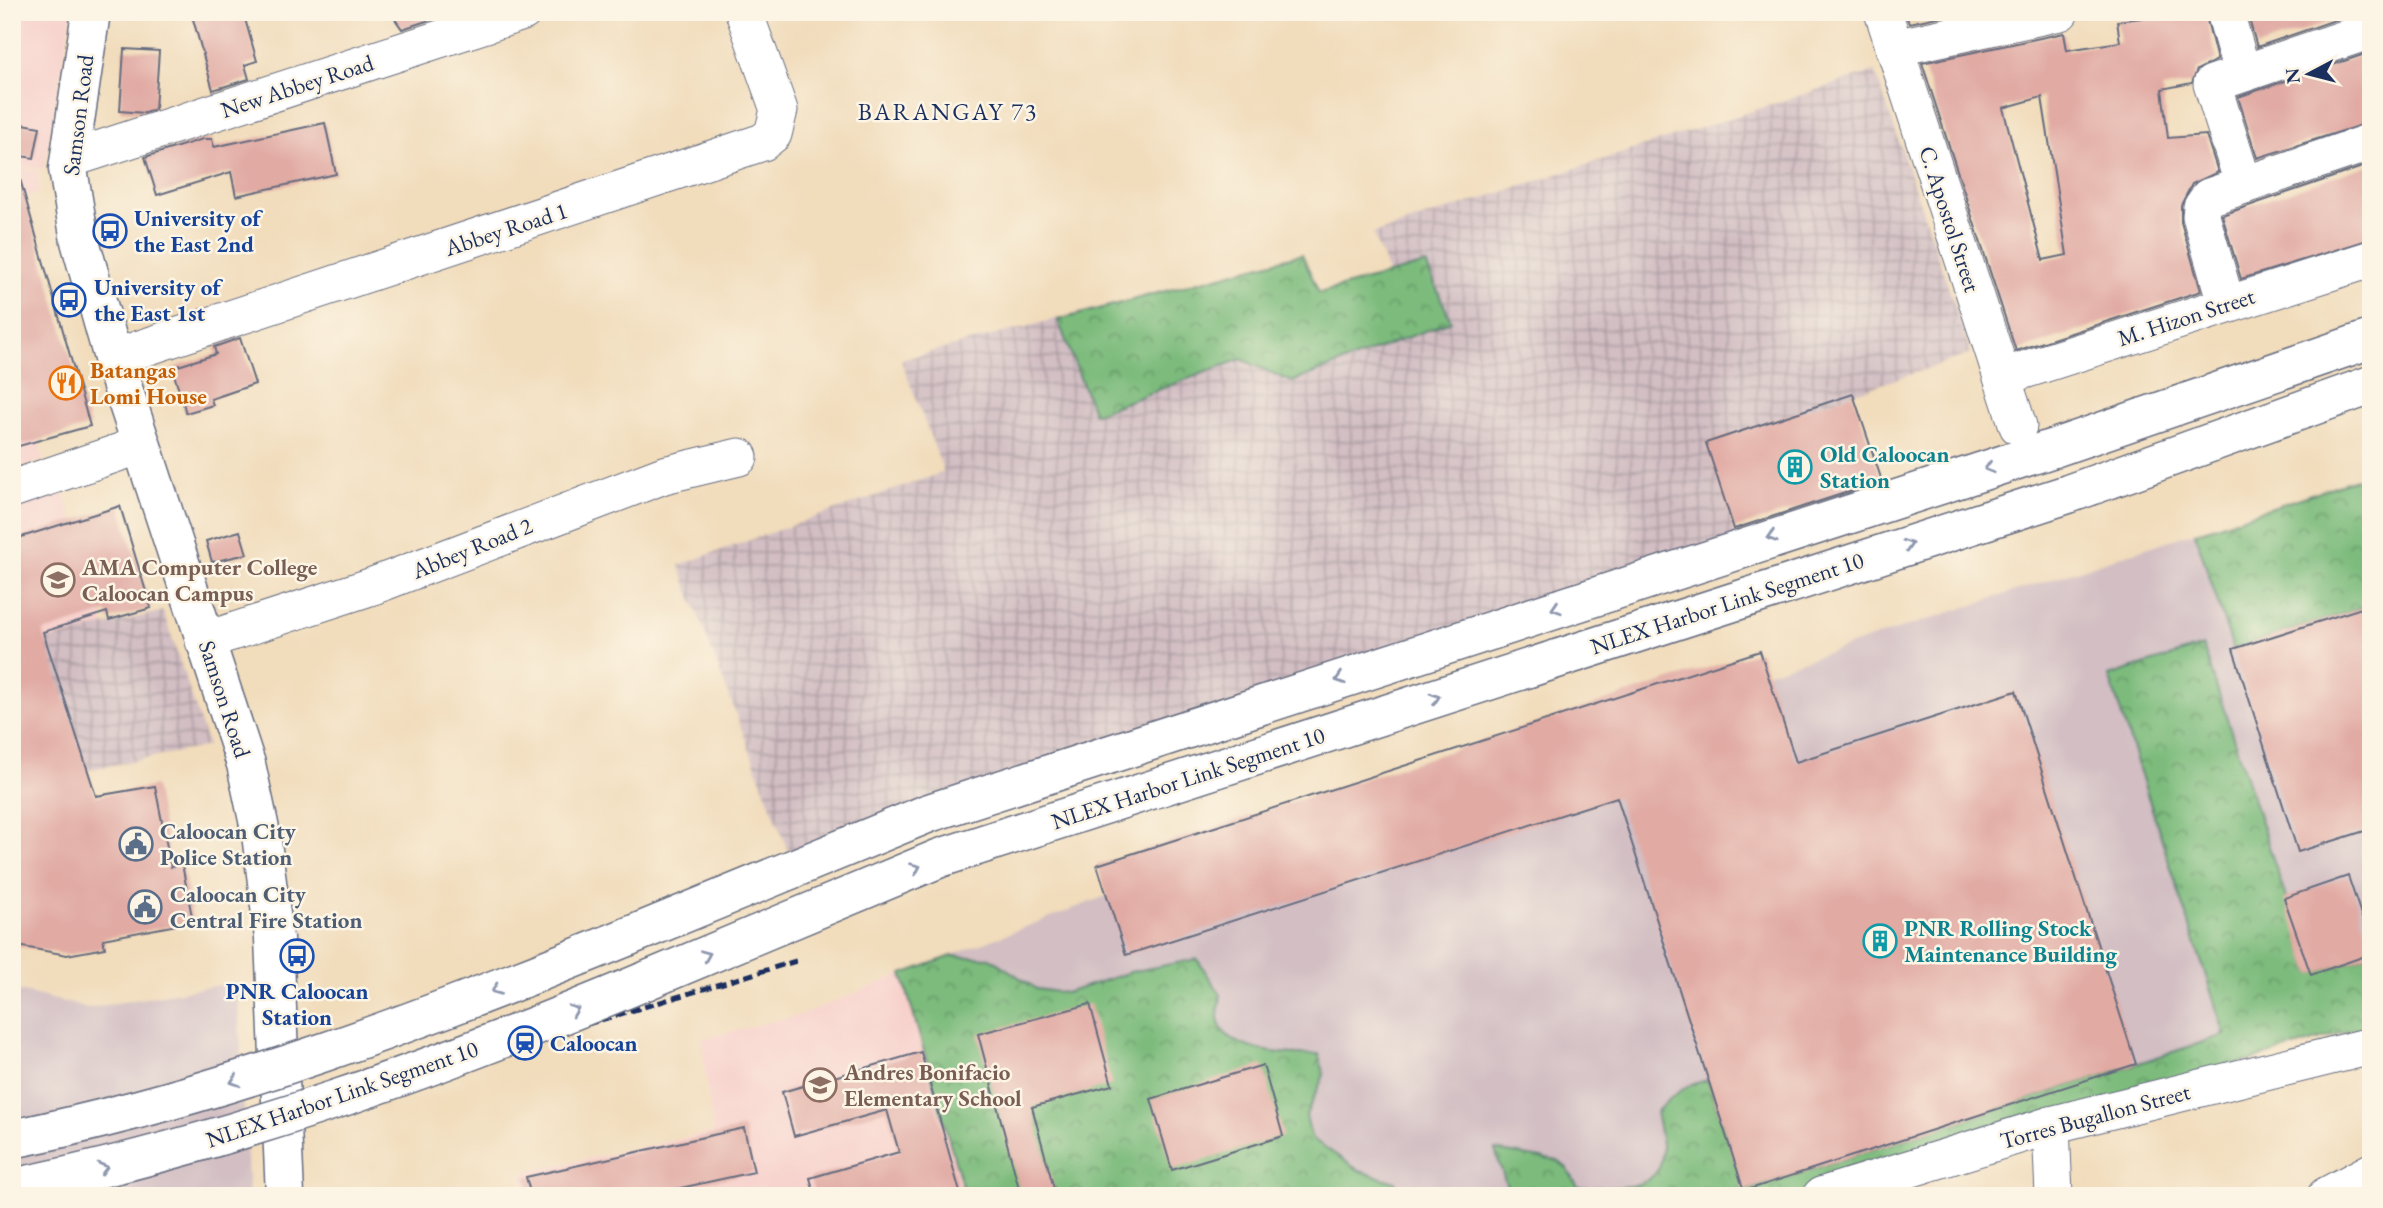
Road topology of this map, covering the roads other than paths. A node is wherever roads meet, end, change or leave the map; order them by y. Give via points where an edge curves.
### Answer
1 (91, 12) edge
2 (523, 12) edge
3 (744, 12) edge
4 (1883, 12) edge
5 (2060, 12) edge
6 (2225, 12) edge
7 (2371, 30) edge
8 (1894, 48) junction
9 (2242, 72) junction
10 (2371, 142) edge
11 (70, 159) junction
12 (2243, 183) junction
13 (2371, 259) edge
14 (2226, 303) junction
15 (2371, 318) edge
16 (2371, 339) edge
17 (113, 358) junction
18 (2002, 377) junction
19 (2371, 385) edge
20 (2371, 404) edge
21 (2018, 426) dead end
22 (141, 446) junction
23 (2054, 448) junction
24 (739, 457) dead end
25 (12, 489) edge
26 (2068, 494) junction
27 (204, 641) junction
28 (2371, 1045) edge
29 (2051, 1125) junction
30 (12, 1139) edge
31 (2371, 1172) edge
32 (12, 1188) edge
33 (285, 1196) edge
34 (1821, 1196) edge
35 (2054, 1196) edge
36 (2326, 1196) edge

1 - 11 highway, Samson Road
2 - 11 street, New Abbey Road
3 - 17 street, Abbey Road 1 via 779,110 773,134 763,142
4 - 8 street, C. Apostol Street
5 - 8 street
6 - 9 street
7 - 9 street
8 - 18 street, C. Apostol Street
9 - 12 street via 2212,84
10 - 12 street
11 - 17 highway, Samson Road via 70,195
12 - 14 street via 2209,197 2202,207
13 - 14 street, M. Hizon Street
14 - 18 street, M. Hizon Street
15 - 23 highway via 2279,351
16 - 23 highway, NLEX Harbor Link Segment 10
17 - 22 highway, Samson Road
18 - 21 street, C. Apostol Street
19 - 26 highway, NLEX Harbor Link Segment 10
20 - 26 highway
22 - 25 street
22 - 27 highway, Samson Road
23 -> 30 highway, NLEX Harbor Link Segment 10, bridge via 929,813 488,994 347,1044 197,1093
24 - 27 street, Abbey Road 2 via 664,475 385,582
32 -> 26 highway, NLEX Harbor Link Segment 10, bridge via 219,1137 362,1090 503,1040 940,858
27 - 33 highway, Samson Road via 246,764 261,834 274,938
28 - 29 street, Torres Bugallon Street
29 - 34 street, Torres Bugallon Street
29 - 35 street
31 - 36 street

